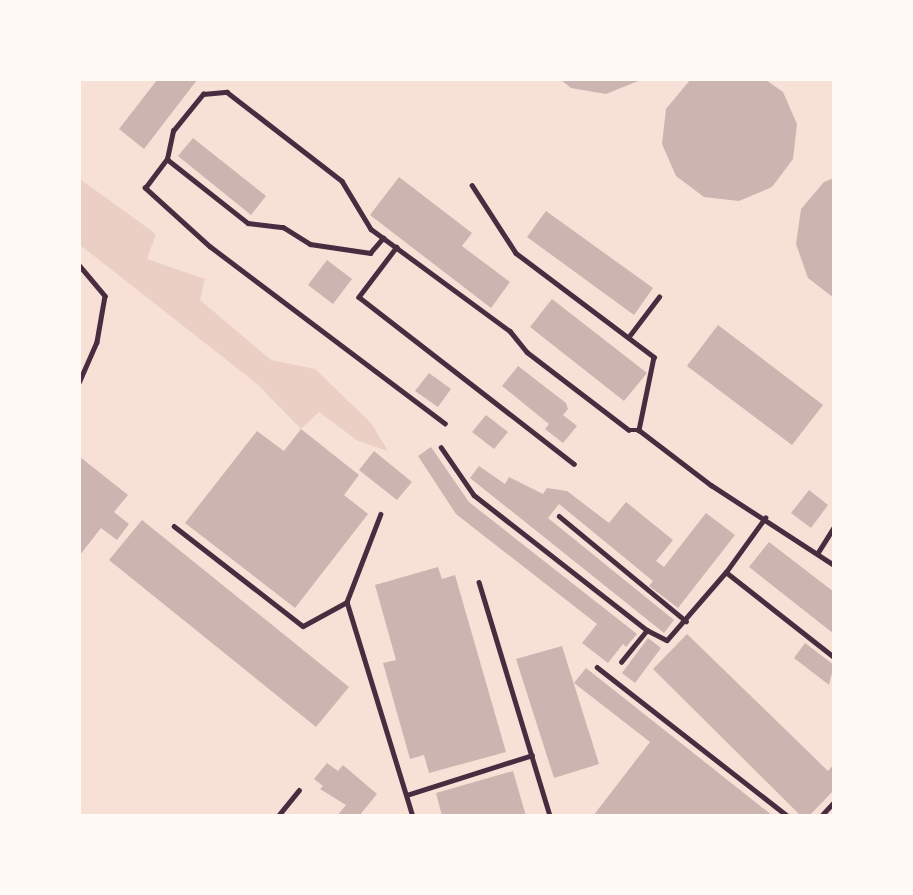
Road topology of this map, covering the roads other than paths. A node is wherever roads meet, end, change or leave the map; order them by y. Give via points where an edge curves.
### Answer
1 (167, 159) junction
2 (472, 185) dead end
3 (383, 238) junction
4 (397, 248) junction
5 (80, 266) edge
6 (659, 297) dead end
7 (630, 335) junction
8 (80, 381) edge
9 (445, 424) dead end
10 (639, 430) junction
11 (441, 447) dead end
12 (574, 464) dead end
13 (381, 514) dead end
14 (559, 516) dead end
15 (765, 518) junction
16 (174, 526) dead end
17 (834, 527) edge
18 (817, 554) junction
19 (834, 566) edge
20 (726, 572) junction
21 (478, 582) dead end
22 (347, 602) junction
23 (686, 621) junction
24 (646, 630) junction
25 (834, 657) edge
26 (621, 662) dead end
27 (597, 667) dead end
28 (532, 755) junction
29 (299, 790) dead end
30 (407, 795) junction
31 (834, 802) edge
32 (278, 816) edge
33 (413, 816) edge
34 (550, 816) edge
35 (788, 816) edge
36 (820, 816) edge

1 - 3 lane via 248,223 283,226 310,244 370,253
1 - 3 lane via 172,131 203,93 227,92 342,181 371,229
1 - 9 lane via 145,188 210,247
2 - 7 lane via 516,253
3 - 4 lane
4 - 10 lane via 510,330 527,352 629,430
4 - 12 lane via 358,297
5 - 8 lane via 105,296 97,342
6 - 7 lane
7 - 10 lane via 654,357
10 - 15 lane via 711,485
11 - 24 lane via 474,495
13 - 22 lane
14 - 23 lane
15 - 18 lane
15 - 20 lane
16 - 22 lane via 303,626
17 - 18 lane
18 - 19 lane
20 - 23 lane
20 - 25 lane
21 - 28 lane
22 - 30 lane
23 - 24 lane via 667,640
24 - 26 lane
27 - 35 lane
28 - 30 lane
28 - 34 lane
29 - 32 lane
30 - 33 lane
31 - 36 lane

